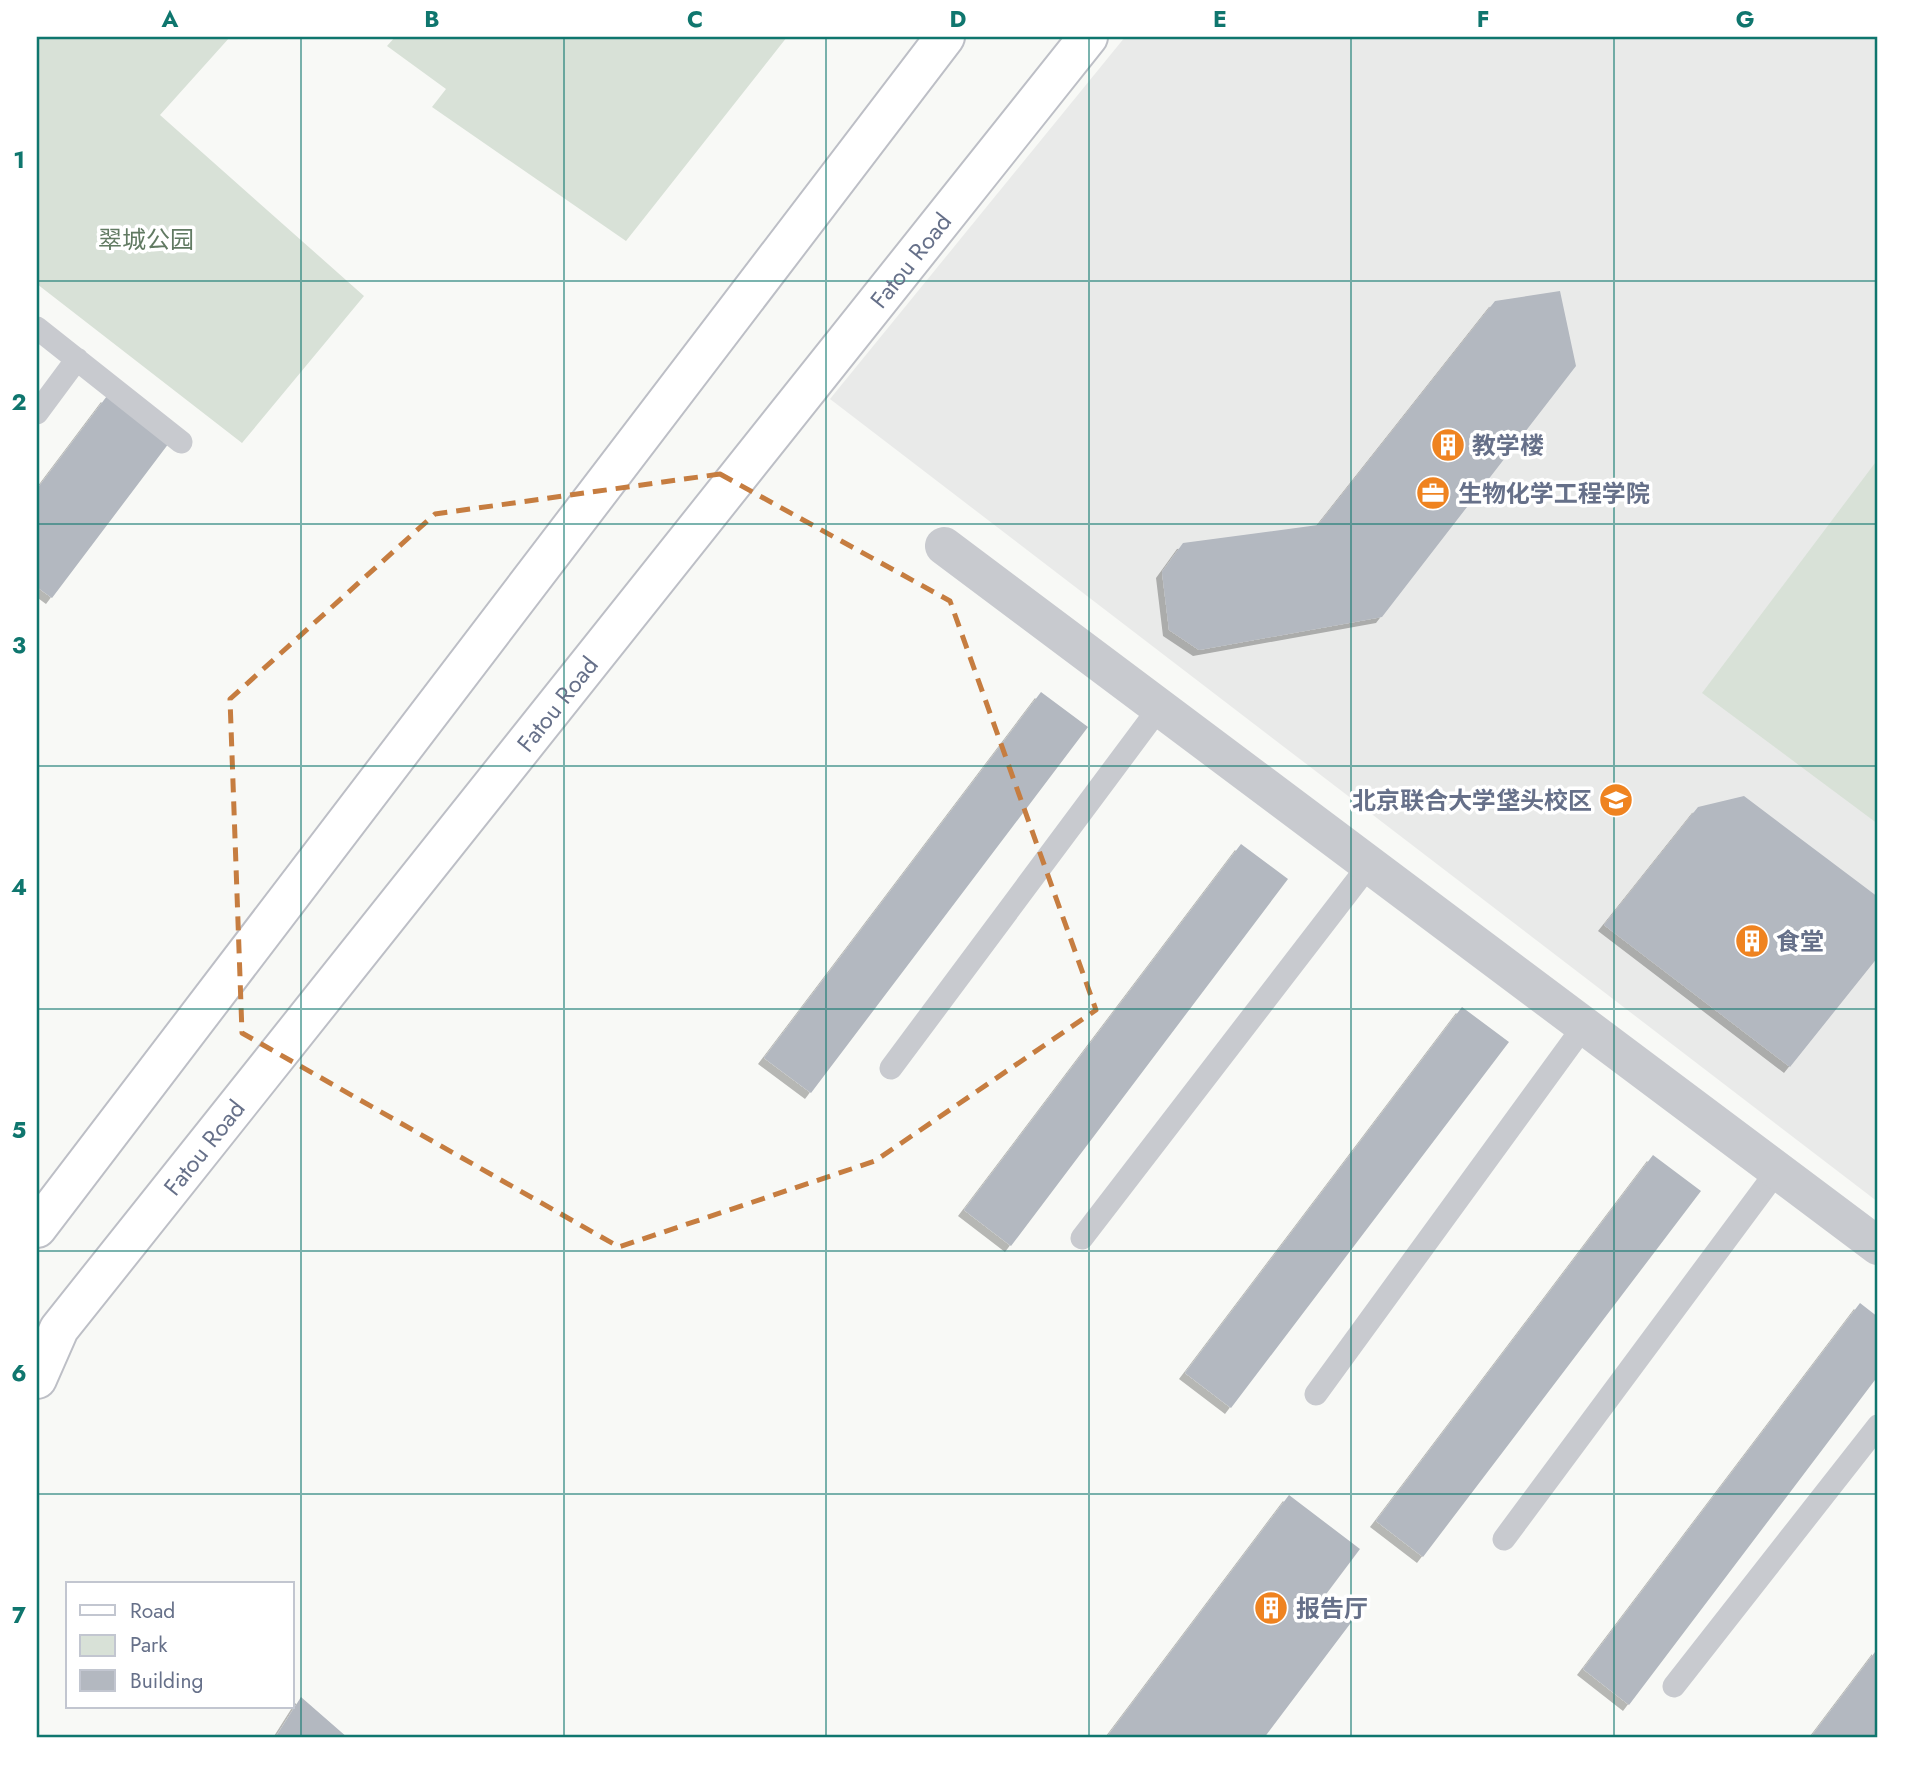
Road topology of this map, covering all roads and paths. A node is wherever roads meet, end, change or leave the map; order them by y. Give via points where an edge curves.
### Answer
1 (945, 37) edge
2 (1088, 37) edge
3 (37, 328) edge
4 (77, 359) junction
5 (37, 413) edge
6 (181, 442) dead end
7 (943, 547) dead end
8 (1160, 708) junction
9 (1368, 865) junction
10 (1584, 1026) junction
11 (891, 1068) dead end
12 (1777, 1171) junction
13 (37, 1228) edge
14 (1082, 1238) dead end
15 (1878, 1247) edge
16 (37, 1379) edge
17 (1316, 1394) dead end
18 (1878, 1426) edge
19 (1504, 1539) dead end
20 (1674, 1686) dead end

1 - 13 main road
2 - 16 main road, Fatou Road via 59,1329
3 - 4 lane
4 - 5 lane
4 - 6 lane
7 - 8 street
8 - 9 street
8 - 11 lane
9 - 10 street
9 - 14 lane
10 - 12 street
10 - 17 lane
12 - 15 street
12 - 19 lane
18 - 20 lane

